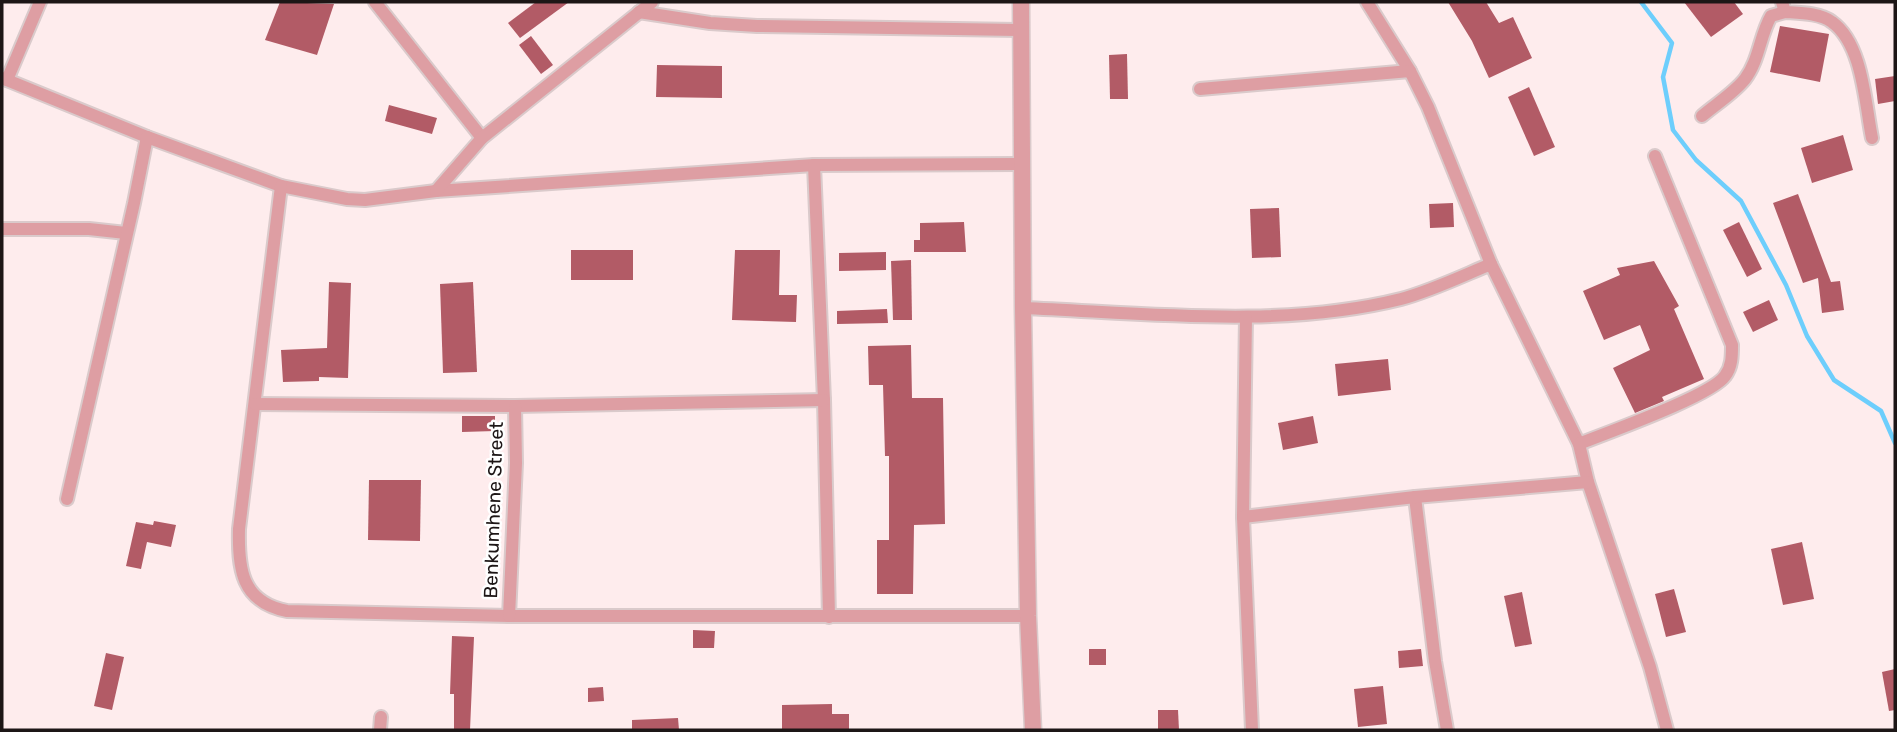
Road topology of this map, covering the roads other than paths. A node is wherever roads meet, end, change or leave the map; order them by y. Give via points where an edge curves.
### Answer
1 (40, 2) edge
2 (375, 2) edge
3 (652, 2) edge
4 (1021, 2) edge
5 (1367, 2) edge
6 (1784, 7) edge
7 (639, 12) junction
8 (1021, 30) junction
9 (1410, 71) junction
10 (4, 79) edge
11 (1200, 89) dead end
12 (1702, 116) dead end
13 (147, 137) junction
14 (482, 138) junction
15 (1872, 138) dead end
16 (1655, 156) dead end
17 (1023, 164) junction
18 (814, 165) junction
19 (281, 186) junction
20 (436, 191) junction
21 (2, 229) edge
22 (126, 233) junction
23 (1491, 264) junction
24 (1023, 308) junction
25 (1246, 317) junction
26 (824, 400) junction
27 (255, 404) junction
28 (515, 406) junction
29 (1578, 444) junction
30 (1588, 482) junction
31 (1415, 497) junction
32 (67, 499) dead end
33 (1243, 517) junction
34 (509, 616) junction
35 (1028, 616) junction
36 (829, 617) junction
37 (1032, 730) edge
38 (1252, 730) edge
39 (1447, 730) edge
40 (1667, 730) edge

1 - 10 street
2 - 14 street
3 - 7 street
4 - 8 street
5 - 9 street
6 - 12 street via 1764,28 1744,80
6 - 15 street via 1831,21 1846,36 1855,53
7 - 8 street via 757,26
7 - 14 street
8 - 17 street
9 - 11 street
9 - 23 street
10 - 13 street
13 - 19 street
13 - 22 street
14 - 20 street
16 - 29 street via 1732,345 1732,360 1725,377 1698,395
17 - 18 street
17 - 24 street
18 - 20 street
18 - 26 street
19 - 20 street via 365,200
19 - 27 street
21 - 22 street
22 - 32 street
23 - 25 street via 1404,298 1361,308
23 - 29 street
24 - 25 street
24 - 35 street
25 - 33 street
26 - 28 street
26 - 36 street
27 - 28 street
27 - 34 street via 238,558 248,587 265,602 287,611
28 - 34 street, Benkumhene Street
29 - 30 street
30 - 31 street
30 - 40 street
31 - 33 street
31 - 39 street
33 - 38 street
34 - 36 street
35 - 36 street
35 - 37 street

